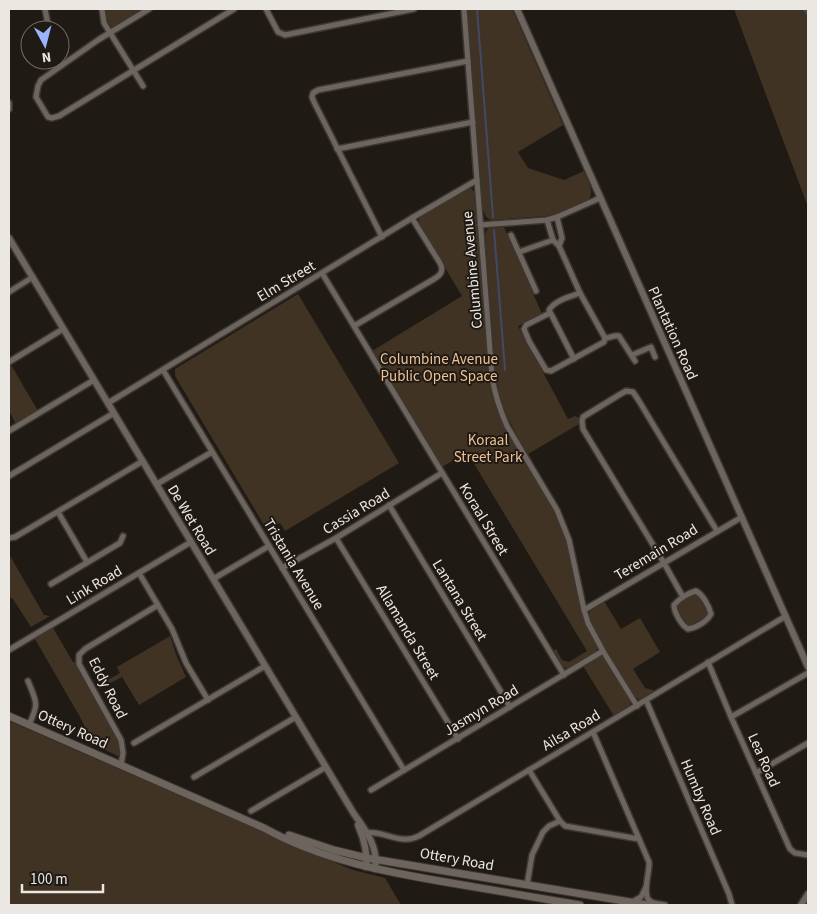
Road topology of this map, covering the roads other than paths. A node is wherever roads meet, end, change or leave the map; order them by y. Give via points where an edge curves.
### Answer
1 (102, 9) edge
2 (149, 9) edge
3 (234, 9) edge
4 (266, 9) edge
5 (414, 9) edge
6 (464, 9) edge
7 (517, 9) edge
8 (110, 32) junction
9 (468, 61) junction
10 (133, 70) junction
11 (143, 86) dead end
12 (9, 103) edge
13 (9, 109) edge
14 (473, 122) junction
15 (337, 149) junction
16 (477, 180) junction
17 (600, 198) junction
18 (557, 217) junction
19 (412, 218) junction
20 (547, 220) junction
21 (480, 225) junction
22 (511, 235) dead end
23 (382, 237) junction
24 (9, 238) edge
25 (553, 240) junction
26 (559, 246) junction
27 (518, 252) junction
28 (322, 273) junction
29 (32, 277) junction
30 (536, 291) dead end
31 (9, 292) edge
32 (580, 293) junction
33 (550, 313) junction
34 (354, 326) junction
35 (63, 329) junction
36 (605, 338) junction
37 (632, 356) junction
38 (655, 357) dead end
39 (574, 358) junction
40 (635, 361) dead end
41 (9, 362) edge
42 (163, 370) junction
43 (94, 380) junction
44 (108, 403) junction
45 (114, 413) junction
46 (9, 432) edge
47 (212, 452) junction
48 (143, 461) junction
49 (442, 473) junction
50 (9, 476) edge
51 (157, 484) junction
52 (389, 505) junction
53 (58, 512) junction
54 (742, 517) junction
55 (717, 531) junction
56 (123, 536) dead end
57 (9, 538) edge
58 (336, 538) junction
59 (191, 542) junction
60 (269, 546) junction
61 (88, 562) junction
62 (664, 563) junction
63 (282, 568) junction
64 (139, 573) junction
65 (214, 579) junction
66 (51, 584) dead end
67 (683, 598) junction
68 (158, 605) junction
69 (584, 610) junction
70 (786, 616) junction
71 (9, 650) edge
72 (603, 651) junction
73 (708, 662) junction
74 (265, 666) junction
75 (808, 667) edge
76 (808, 673) edge
77 (564, 675) junction
78 (28, 681) dead end
79 (208, 700) junction
80 (646, 700) junction
81 (636, 706) junction
82 (510, 707) junction
83 (9, 716) edge
84 (296, 717) junction
85 (731, 717) junction
86 (29, 725) junction
87 (592, 732) junction
88 (458, 739) junction
89 (134, 743) dead end
90 (808, 743) edge
91 (121, 765) junction
92 (326, 767) junction
93 (404, 770) junction
94 (529, 770) junction
95 (756, 773) junction
96 (194, 777) dead end
97 (371, 790) dead end
98 (251, 811) dead end
99 (560, 821) junction
100 (264, 828) junction
101 (364, 833) junction
102 (639, 839) junction
103 (808, 855) edge
104 (367, 858) junction
105 (377, 860) junction
106 (366, 867) junction
107 (375, 869) junction
108 (527, 885) junction
109 (646, 887) junction
110 (808, 894) edge
111 (615, 902) edge
112 (630, 902) junction
113 (580, 905) edge
114 (648, 905) edge
115 (665, 905) edge
116 (732, 905) edge
117 (801, 905) edge

1 - 8 street
2 - 8 street
3 - 10 street
4 - 5 street via 278,32 285,35
6 - 9 street, Columbine Avenue
7 - 17 street, Plantation Road
8 - 10 street
8 - 10 street via 41,80 36,95 38,102 48,117 54,118
9 - 14 street, Columbine Avenue
9 - 15 street via 313,93 314,102
10 - 11 street
12 - 13 street
14 - 15 street
14 - 16 street, Columbine Avenue
15 - 23 street
16 - 19 street, Elm Street
16 - 21 street, Columbine Avenue
17 - 18 street
17 - 54 street, Plantation Road
18 - 20 street
18 - 26 street via 562,238
19 - 23 street, Elm Street
19 - 34 street via 440,263 441,274
20 - 21 street
20 - 25 street
21 - 69 street, Columbine Avenue via 492,377 498,405 563,523
22 - 27 street
23 - 28 street, Elm Street
24 - 29 street, De Wet Road
25 - 26 street
25 - 27 street
26 - 32 street
27 - 30 street
28 - 34 street, Koraal Street
28 - 42 street, Elm Street
29 - 31 street
29 - 35 street, De Wet Road
32 - 33 street via 551,306
32 - 36 street
33 - 39 street
33 - 39 street via 525,326 529,341 548,371
34 - 49 street, Koraal Street
35 - 41 street
35 - 43 street, De Wet Road
36 - 37 street via 619,336
36 - 39 street via 603,343
37 - 38 street via 651,347
37 - 40 street
42 - 44 street, Elm Street
42 - 47 street, Tristania Avenue
43 - 44 street, De Wet Road
43 - 46 street
44 - 45 street, De Wet Road
45 - 48 street, De Wet Road
45 - 50 street
47 - 51 street
47 - 60 street, Tristania Avenue
48 - 51 street, De Wet Road
48 - 53 street
49 - 52 street, Cassia Road
49 - 77 street, Koraal Street
51 - 59 street, De Wet Road
52 - 58 street, Cassia Road
52 - 82 street, Lantana Street
53 - 57 street
53 - 61 street
54 - 55 street, Teremain Road
54 - 70 street, Plantation Road
55 - 62 street, Teremain Road
55 - 62 street via 636,395 626,391 585,415 583,428
56 - 61 street via 120,543
58 - 63 street, Cassia Road
58 - 88 street, Allamanda Street
59 - 64 street, Link Road
59 - 65 street, De Wet Road
60 - 63 street, Tristania Avenue
60 - 65 street
61 - 66 street
62 - 67 street
62 - 69 street, Teremain Road
63 - 93 street, Tristania Avenue
64 - 68 street
64 - 71 street, Link Road
65 - 74 street, De Wet Road
67 - 67 street via 674,606 686,628 709,618 710,610 698,592
68 - 79 street
68 - 91 street, Eddy Road via 85,649 78,658 121,740
69 - 72 street, Columbine Avenue
70 - 73 street, Ailsa Road
70 - 75 street, Plantation Road
72 - 77 street, Jasmyn Road
72 - 81 street, Columbine Avenue
73 - 80 street, Ailsa Road
73 - 85 street, Lea Road
74 - 79 street
74 - 84 street, De Wet Road
76 - 85 street
77 - 82 street, Jasmyn Road
78 - 86 street via 36,700 36,710
79 - 89 street
80 - 81 street, Ailsa Road
80 - 116 street, Humby Road
81 - 87 street, Ailsa Road
82 - 88 street, Jasmyn Road
83 - 86 main road, Ottery Road
84 - 92 street, De Wet Road
84 - 96 street
85 - 95 street, Lea Road
86 - 91 main road, Ottery Road
87 - 94 street, Ailsa Road
87 - 102 street
88 - 93 street, Jasmyn Road
90 - 95 street
91 - 100 main road, Ottery Road
92 - 98 street
92 - 101 street, De Wet Road
93 - 97 street, Jasmyn Road
94 - 99 street
94 - 101 street, Ailsa Road via 415,838 406,840
95 - 103 street, Lea Road via 790,849
99 - 102 street via 565,826
99 - 108 street via 546,828 539,841 532,855
100 - 104 main road, Ottery Road
100 - 106 main road, Ottery Road via 298,844
101 - 104 street, De Wet Road
101 - 105 street, De Wet Road
102 - 109 street via 649,864
104 - 105 main road, Ottery Road
104 - 106 street, De Wet Road
105 - 107 street
105 - 108 main road, Ottery Road
106 - 107 main road, Ottery Road
107 - 113 main road, Ottery Road
108 - 111 main road, Ottery Road
109 - 112 street via 641,897
109 - 115 street via 649,900
110 - 117 street
111 - 112 main road, Ottery Road
112 - 114 main road, Ottery Road

